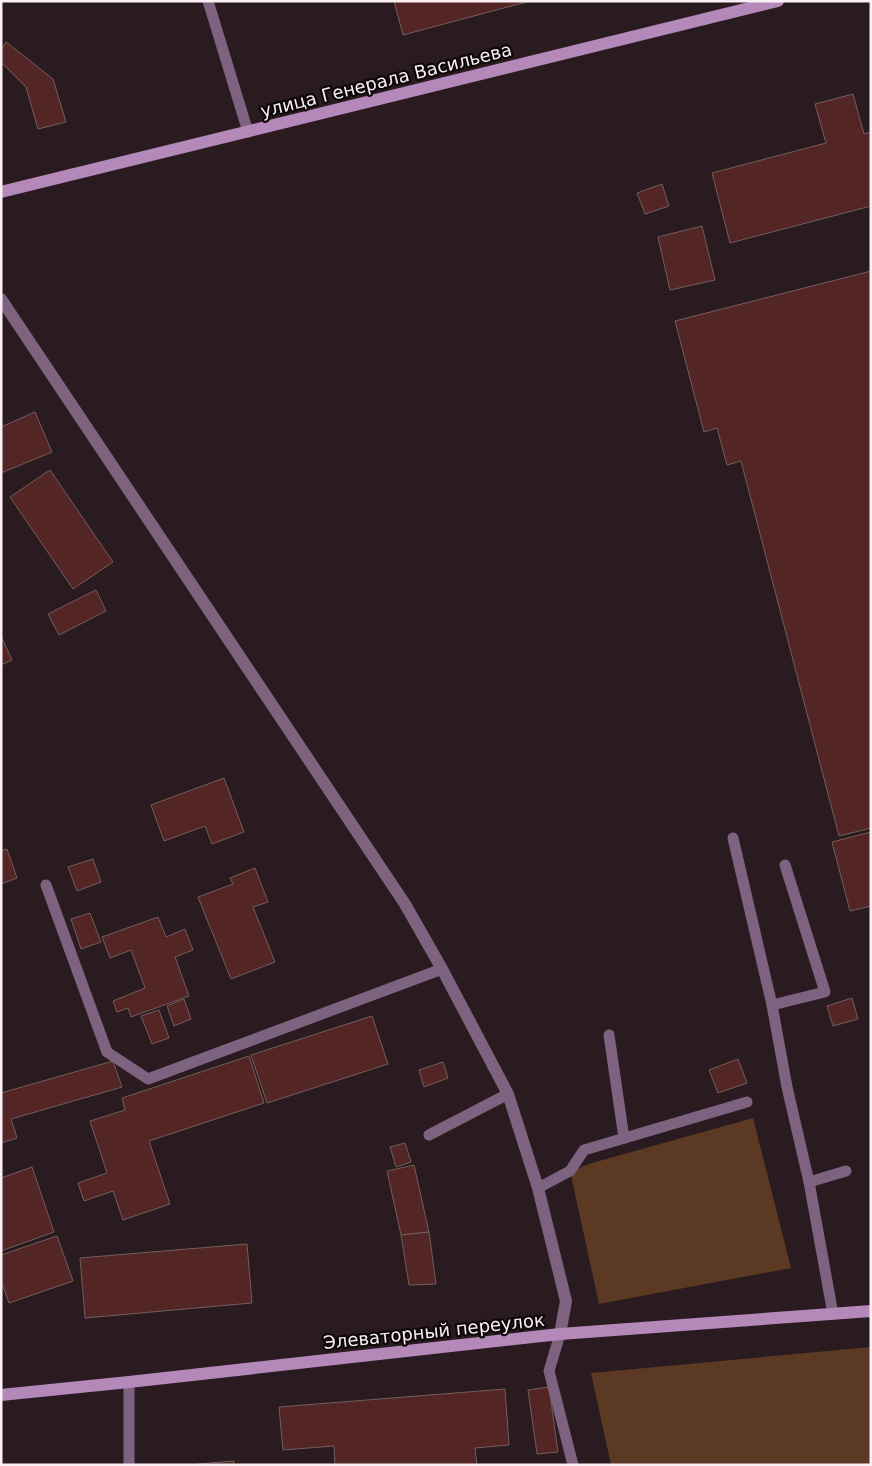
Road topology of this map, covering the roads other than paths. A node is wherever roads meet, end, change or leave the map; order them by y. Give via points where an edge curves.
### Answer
1 (208, 1) edge
2 (778, 1) edge
3 (248, 132) junction
4 (1, 192) edge
5 (1, 299) edge
6 (733, 838) dead end
7 (786, 865) dead end
8 (46, 885) dead end
9 (442, 969) junction
10 (772, 1005) junction
11 (609, 1035) dead end
12 (508, 1094) junction
13 (747, 1102) dead end
14 (429, 1135) dead end
15 (624, 1138) junction
16 (846, 1171) dead end
17 (809, 1182) junction
18 (538, 1188) junction
19 (871, 1311) edge
20 (833, 1314) junction
21 (560, 1334) junction
22 (129, 1382) junction
23 (1, 1395) edge
24 (129, 1465) edge
25 (573, 1465) edge

1 - 3 lane
2 - 3 main road, улица Генерала Васильева
3 - 4 main road, улица Генерала Васильева
5 - 9 street via 405,904
6 - 10 lane
7 - 10 lane via 825,992
8 - 9 lane via 107,1052 148,1079
9 - 12 street
10 - 17 lane
11 - 15 lane
12 - 14 lane
12 - 18 street
13 - 15 lane
15 - 18 lane via 584,1150 570,1171
16 - 17 lane
17 - 20 lane
18 - 21 street via 566,1301
19 - 20 main road, Элеваторный переулок
20 - 21 main road, Элеваторный переулок
21 - 22 main road, Элеваторный переулок
21 - 25 lane via 549,1371
22 - 23 main road, Элеваторный переулок
22 - 24 lane

